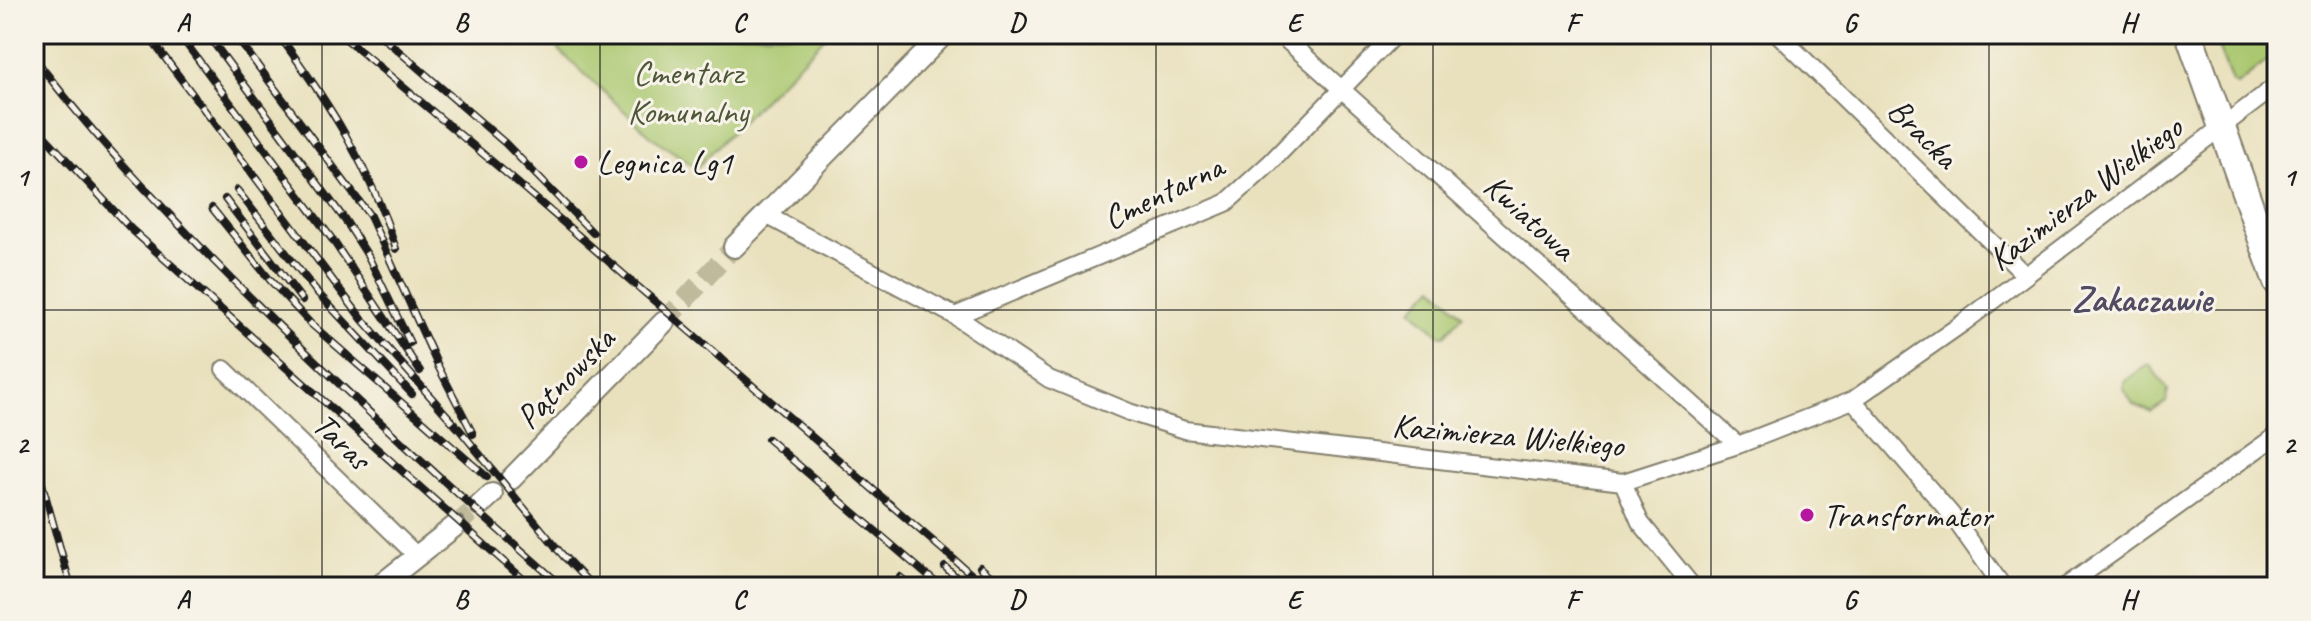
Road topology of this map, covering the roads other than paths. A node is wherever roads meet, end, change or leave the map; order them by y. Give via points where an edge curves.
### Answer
1 (944, 34) edge
2 (1280, 34) edge
3 (1395, 34) edge
4 (1778, 34) edge
5 (2189, 34) edge
6 (2277, 85) edge
7 (1343, 89) junction
8 (2222, 127) junction
9 (766, 215) junction
10 (734, 247) tunnel mouth
11 (2025, 275) junction
12 (2277, 282) edge
13 (955, 316) junction
14 (664, 322) tunnel mouth
15 (224, 369) dead end
16 (1853, 400) junction
17 (2277, 435) edge
18 (1738, 445) junction
19 (511, 479) dead end
20 (1623, 482) junction
21 (455, 526) tunnel mouth
22 (417, 556) junction
23 (378, 587) edge
24 (1693, 587) edge
25 (2003, 587) edge
26 (2065, 587) edge

1 - 9 street
2 - 7 street, Kwiatowa
3 - 7 street, Cmentarna
4 - 11 street, Bracka
5 - 8 main road
6 - 8 street, Kazimierza Wielkiego
7 - 13 street, Cmentarna via 1226,203
7 - 18 street, Kwiatowa
8 - 11 street, Kazimierza Wielkiego
8 - 12 main road
9 - 10 street
9 - 13 street, Kazimierza Wielkiego
11 - 16 street, Kazimierza Wielkiego
13 - 20 street, Kazimierza Wielkiego via 1049,379 1185,430
14 - 19 street, Pątnowska
15 - 22 street, Taras
16 - 18 street, Kazimierza Wielkiego
16 - 25 street via 1951,514
17 - 26 street
18 - 20 street, Kazimierza Wielkiego
20 - 24 street via 1640,522
21 - 22 street
22 - 23 street

